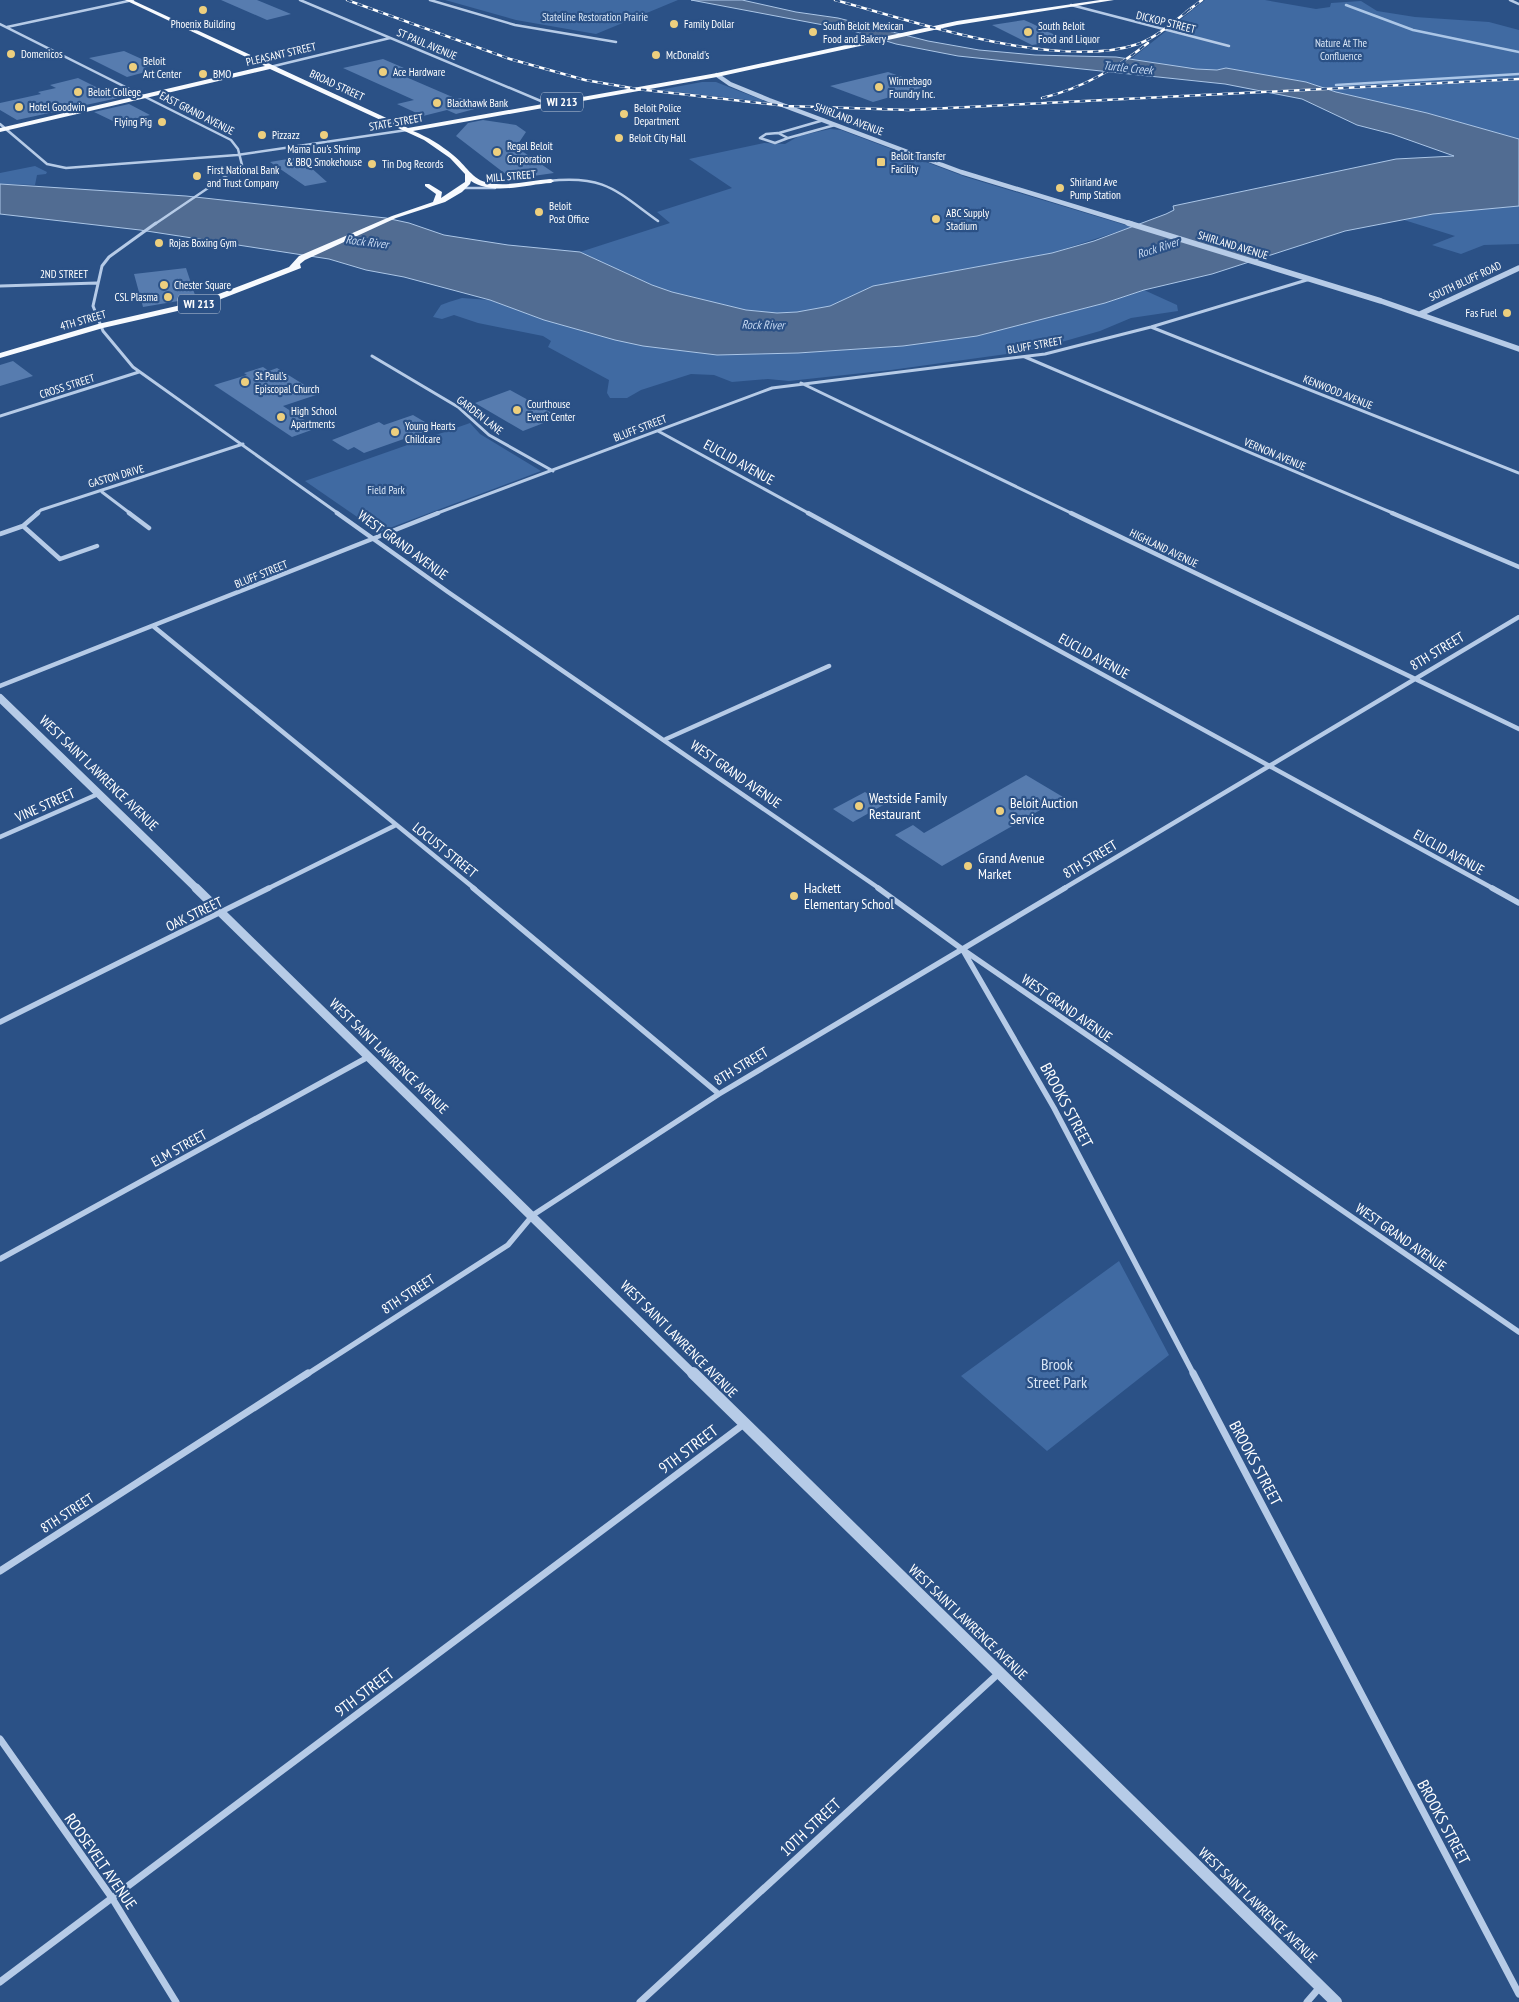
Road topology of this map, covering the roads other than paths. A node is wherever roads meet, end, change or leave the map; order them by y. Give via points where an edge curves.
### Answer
1 (130, 0) edge
2 (300, 0) edge
3 (430, 0) edge
4 (1111, 0) edge
5 (1510, 0) edge
6 (1098, 1) edge
7 (1519, 4) edge
8 (1071, 5) junction
9 (0, 24) edge
10 (5, 27) junction
11 (0, 28) edge
12 (391, 38) junction
13 (616, 42) dead end
14 (1228, 46) dead end
15 (270, 67) junction
16 (717, 75) junction
17 (144, 96) junction
18 (548, 104) junction
19 (824, 120) junction
20 (0, 124) edge
21 (835, 124) junction
22 (8, 128) junction
23 (0, 130) edge
24 (407, 130) junction
25 (778, 133) junction
26 (788, 138) junction
27 (240, 156) junction
28 (469, 176) junction
29 (551, 181) junction
30 (427, 185) dead end
31 (463, 188) junction
32 (436, 203) junction
33 (417, 211) junction
34 (658, 221) dead end
35 (292, 268) junction
36 (1519, 268) edge
37 (1311, 279) junction
38 (97, 283) junction
39 (0, 286) edge
40 (1420, 314) junction
41 (101, 326) junction
42 (1151, 327) junction
43 (1519, 349) edge
44 (0, 356) edge
45 (372, 356) dead end
46 (1025, 357) junction
47 (139, 372) junction
48 (801, 383) junction
49 (0, 416) edge
50 (658, 431) junction
51 (243, 444) junction
52 (553, 471) junction
53 (1519, 473) edge
54 (102, 492) junction
55 (23, 526) junction
56 (149, 528) dead end
57 (0, 534) edge
58 (374, 538) junction
59 (97, 546) dead end
60 (1519, 567) edge
61 (1519, 617) edge
62 (154, 626) junction
63 (829, 666) dead end
64 (1416, 678) junction
65 (0, 686) edge
66 (0, 698) edge
67 (1519, 729) edge
68 (666, 739) junction
69 (1272, 766) junction
70 (98, 794) junction
71 (396, 825) junction
72 (0, 837) edge
73 (1519, 903) edge
74 (222, 913) junction
75 (962, 949) junction
76 (0, 1022) edge
77 (368, 1057) junction
78 (719, 1094) junction
79 (532, 1214) junction
80 (0, 1259) edge
81 (1519, 1332) edge
82 (744, 1424) junction
83 (0, 1571) edge
84 (999, 1673) junction
85 (0, 1739) edge
86 (112, 1898) junction
87 (0, 1982) edge
88 (1320, 1987) junction
89 (1519, 1994) edge
90 (176, 2002) edge
91 (640, 2002) edge
92 (1307, 2002) edge
93 (1336, 2002) edge

1 - 10 street
1 - 15 main road, BROAD STREET
2 - 12 street, ST PAUL AVENUE
3 - 13 street via 515,24
4 - 6 main road, STATE STREET
5 - 7 street
6 - 8 main road, STATE STREET
8 - 14 street, DICKOP STREET
8 - 16 main road, STATE STREET / WI 213 via 979,19
9 - 10 street, EAST GRAND AVENUE
10 - 11 street
10 - 17 street, EAST GRAND AVENUE
12 - 15 street, PLEASANT STREET
12 - 18 street, ST PAUL AVENUE
15 - 17 main road, PLEASANT STREET
15 - 24 main road, BROAD STREET
16 - 18 main road, STATE STREET / WI 213
16 - 19 street, SHIRLAND AVENUE via 730,84
17 - 22 main road, PLEASANT STREET
17 - 27 street, EAST GRAND AVENUE via 234,142
18 - 24 main road, STATE STREET / WI 213
19 - 21 street, SHIRLAND AVENUE
19 - 25 street
20 - 22 street
21 - 26 street
21 - 37 street, SHIRLAND AVENUE via 958,171
22 - 23 main road, PLEASANT STREET
22 - 27 street, STATE STREET via 47,164 58,168 172,163
24 - 27 street, STATE STREET
24 - 28 main road, BROAD STREET via 440,148 463,166
25 - 26 street
25 - 26 street via 760,138 775,143
27 - 38 street, WEST GRAND AVENUE via 242,165 236,170 196,194 109,257 102,266
28 - 29 main road via 495,186
28 - 31 main road
29 - 31 street, MILL STREET via 496,188
29 - 34 street, MILL STREET via 607,186 621,192
30 - 32 main road via 440,193
31 - 32 main road, WI 213
32 - 33 main road, WI 213
33 - 35 main road, 4TH STREET / WI 213 via 409,219 315,262
33 - 35 main road, WI 213 via 397,216 302,258
35 - 41 main road, 4TH STREET / WI 213 via 205,302
36 - 40 street, SOUTH BLUFF ROAD
37 - 40 street, SHIRLAND AVENUE
37 - 42 street, BLUFF STREET
38 - 39 street, 2ND STREET
38 - 41 street, WEST GRAND AVENUE via 93,306
40 - 43 street, SHIRLAND AVENUE
41 - 44 main road, 4TH STREET / WI 213
41 - 47 street, WEST GRAND AVENUE
42 - 46 street, BLUFF STREET
42 - 53 street, KENWOOD AVENUE
45 - 52 street, GARDEN LANE via 458,407 489,435
46 - 48 street, BLUFF STREET
46 - 60 street, VERNON AVENUE
47 - 49 street, CROSS STREET
47 - 51 street, WEST GRAND AVENUE
48 - 50 street, BLUFF STREET via 772,388
48 - 64 street, HIGHLAND AVENUE
50 - 52 street, BLUFF STREET
50 - 69 street, EUCLID AVENUE
51 - 54 street, GASTON DRIVE
51 - 58 street, WEST GRAND AVENUE
52 - 58 street, BLUFF STREET
54 - 55 street, GASTON DRIVE via 89,493 41,510
54 - 56 street
55 - 57 street, GASTON DRIVE
55 - 59 street via 60,559
58 - 62 street, BLUFF STREET
58 - 68 street, WEST GRAND AVENUE via 448,592
61 - 64 street, 8TH STREET
62 - 65 street, BLUFF STREET
62 - 71 street, LOCUST STREET
63 - 68 street
64 - 67 street, HIGHLAND AVENUE
64 - 69 street, 8TH STREET
66 - 70 street, WEST SAINT LAWRENCE AVENUE
68 - 75 street, WEST GRAND AVENUE
69 - 73 street, EUCLID AVENUE
69 - 75 street, 8TH STREET
70 - 72 street, VINE STREET
70 - 74 street, WEST SAINT LAWRENCE AVENUE
71 - 74 street, OAK STREET
71 - 78 street, LOCUST STREET
74 - 76 street, OAK STREET
74 - 77 street, WEST SAINT LAWRENCE AVENUE
75 - 78 street, 8TH STREET
75 - 81 street, WEST GRAND AVENUE
75 - 89 street, BROOKS STREET via 1054,1108
77 - 79 street, WEST SAINT LAWRENCE AVENUE
77 - 80 street, ELM STREET
78 - 79 street, 8TH STREET
79 - 82 street, WEST SAINT LAWRENCE AVENUE
79 - 83 street, 8TH STREET via 508,1245
82 - 84 street, WEST SAINT LAWRENCE AVENUE
82 - 86 street, 9TH STREET
84 - 88 street, WEST SAINT LAWRENCE AVENUE
84 - 91 street, 10TH STREET
85 - 86 street, ROOSEVELT AVENUE
86 - 87 street, 9TH STREET
86 - 90 street, ROOSEVELT AVENUE
88 - 92 street
88 - 93 street, WEST SAINT LAWRENCE AVENUE

